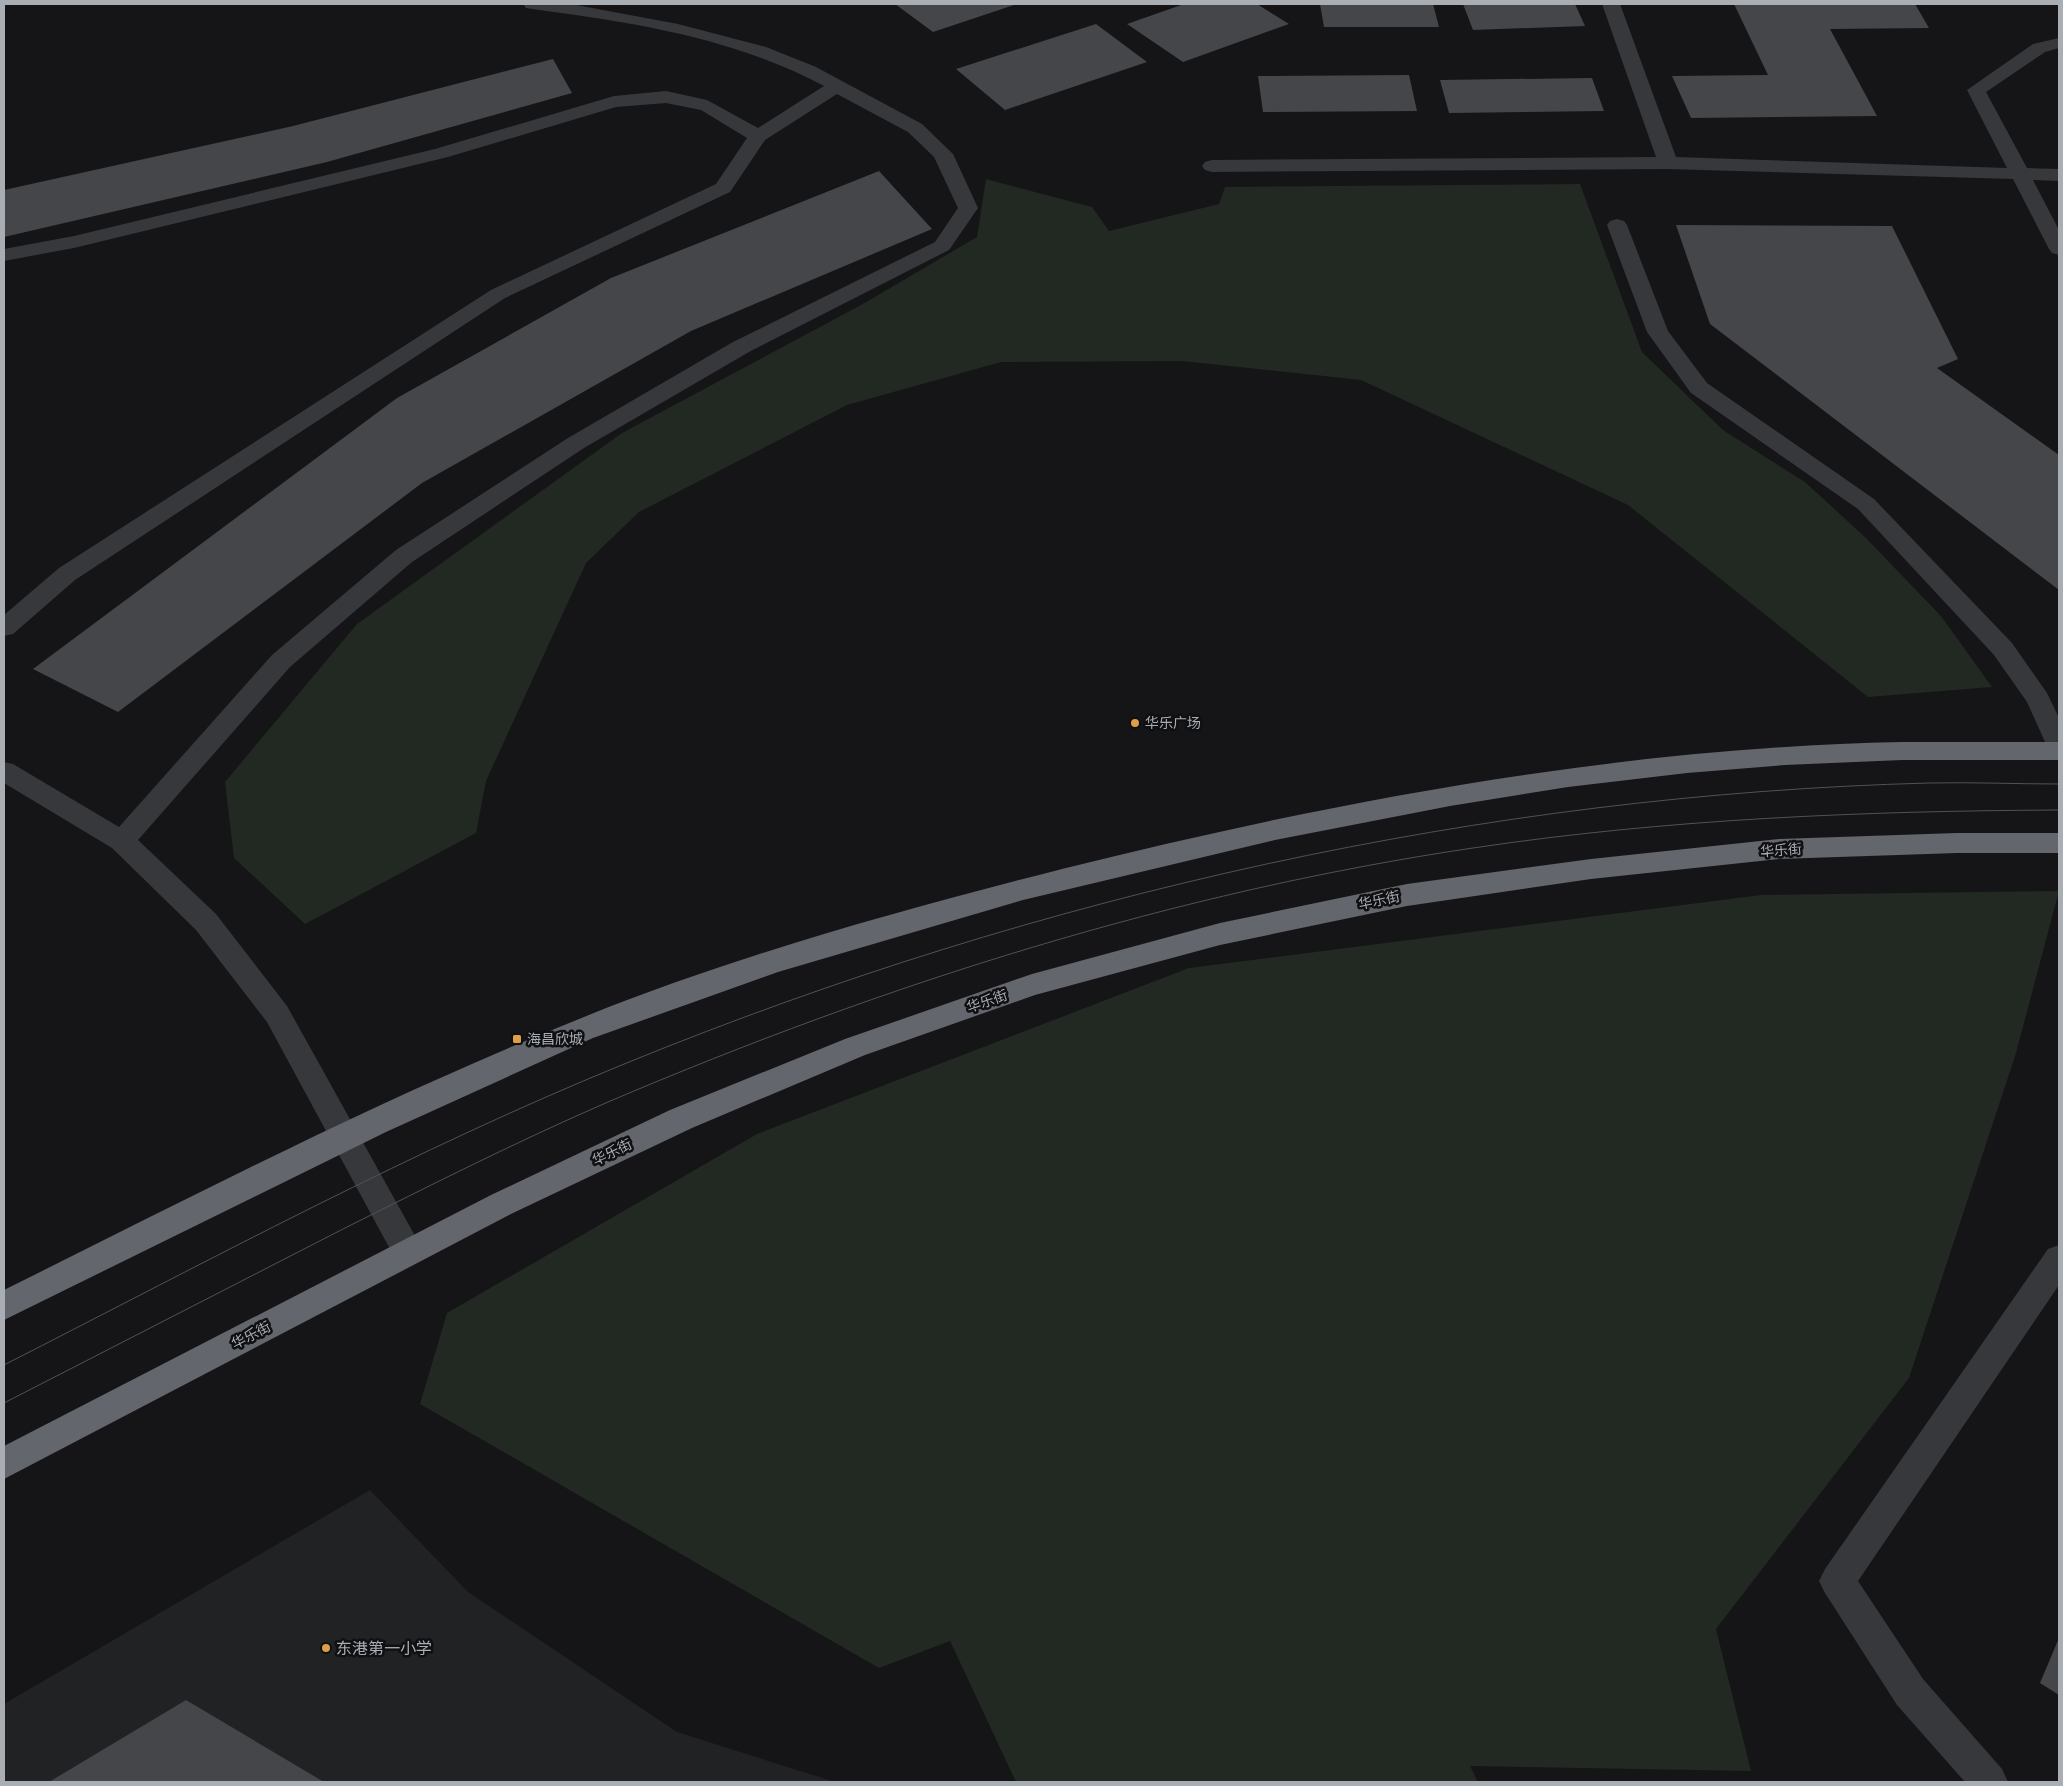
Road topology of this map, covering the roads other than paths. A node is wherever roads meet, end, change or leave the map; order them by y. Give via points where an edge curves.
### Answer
1 (532, 4) edge
2 (1611, 4) edge
3 (2059, 42) edge
4 (837, 86) junction
5 (758, 136) junction
6 (1668, 164) junction
7 (1212, 166) dead end
8 (2020, 175) junction
9 (2059, 175) edge
10 (1617, 225) dead end
11 (2059, 249) edge
12 (4, 255) edge
13 (4, 628) edge
14 (2059, 746) edge
15 (2059, 751) edge
16 (4, 771) edge
17 (122, 841) junction
18 (2059, 844) edge
19 (344, 1137) junction
20 (408, 1252) junction
21 (2059, 1259) edge
22 (4, 1306) edge
23 (4, 1463) edge
24 (1989, 1782) edge

1 - 4 street via 678,29 760,51
2 - 6 street
3 - 8 street via 2039,48 1976,90
4 - 5 street
4 - 17 street via 915,128 943,154 968,208 942,246 741,347 576,443 404,556 281,660
5 - 12 street via 707,106 666,97 614,102 441,153 83,240
5 - 13 street via 724,188 498,294 67,574
6 - 7 street
6 - 8 street
8 - 9 street
8 - 11 street
10 - 14 street via 1658,332 1699,388 1866,504 2003,648 2038,699
15 - 19 highway via 1931,750 1755,757 1564,778 1368,811 1185,849 990,898 800,954 606,1021 400,1109
16 - 17 street
17 - 19 street via 206,922 277,1014
18 - 20 highway, 华乐街 via 1957,843 1789,849 1720,855 1407,895 1220,934 1032,985 855,1047 681,1119
19 - 20 street
19 - 22 highway
20 - 23 highway, 华乐街
21 - 24 street via 1837,1581 1910,1692

